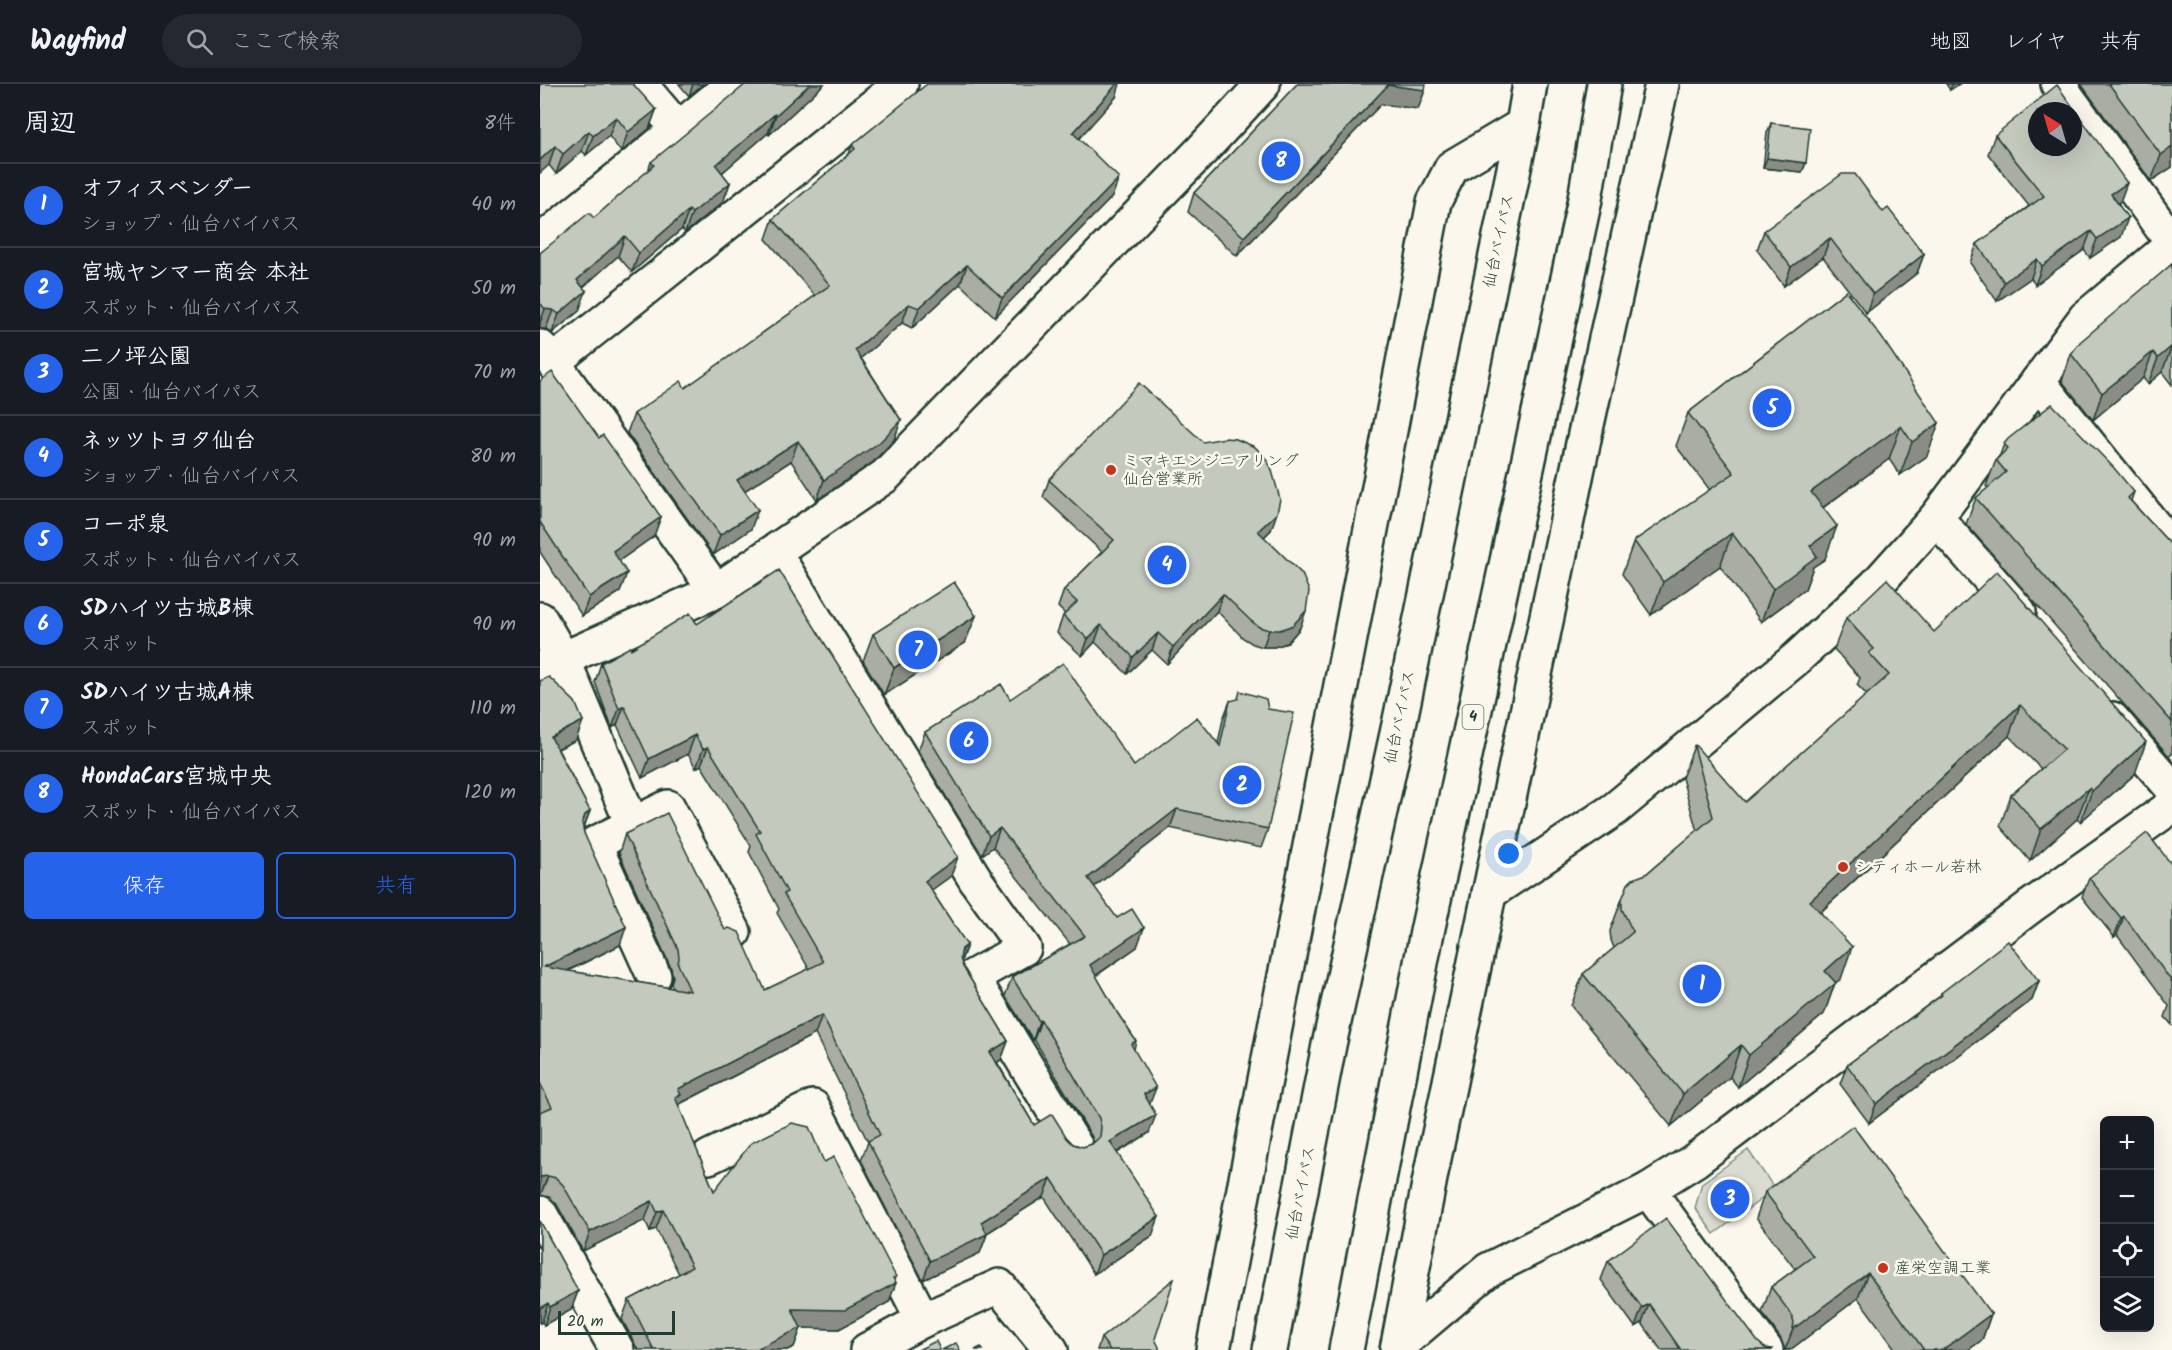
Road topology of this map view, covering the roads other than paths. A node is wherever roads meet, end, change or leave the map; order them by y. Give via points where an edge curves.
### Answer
1 (640, 84) edge
2 (733, 84) edge
3 (901, 84) edge
4 (1263, 84) edge
5 (1530, 84) edge
6 (1604, 84) edge
7 (1662, 84) edge
8 (2058, 84) edge
9 (1523, 125) junction
10 (678, 129) junction
11 (540, 242) edge
12 (2172, 243) edge
13 (547, 354) edge
14 (2038, 381) junction
15 (1936, 518) junction
16 (2172, 548) edge
17 (774, 552) junction
18 (716, 591) junction
19 (540, 619) edge
20 (2038, 635) edge
21 (551, 664) edge
22 (2093, 698) edge
23 (2172, 788) edge
24 (2172, 806) edge
25 (632, 824) junction
26 (1490, 893) junction
27 (734, 932) edge
28 (654, 976) dead end
29 (1076, 1147) edge
30 (709, 1157) dead end
31 (1648, 1190) junction
32 (540, 1213) edge
33 (923, 1320) junction
34 (1398, 1348) edge
35 (614, 1349) edge
36 (867, 1350) edge
37 (1051, 1350) edge
38 (1213, 1350) edge
39 (1270, 1350) edge
40 (1346, 1350) edge
41 (1766, 1350) edge

1 - 10 main road
2 - 10 main road
3 - 13 main road
4 - 17 main road via 885,476
5 - 9 main road, 仙台バイパス
6 - 40 main road, 4 via 1582,210 1427,932
7 - 26 main road
8 - 12 main road
9 - 38 main road via 1452,167 1434,202
9 - 39 main road, 仙台バイパス via 1329,1045
10 - 11 main road
12 - 14 main road via 2085,318
13 - 18 main road
14 - 15 main road
14 - 16 main road
15 - 20 main road
15 - 26 main road via 1876,585 1797,658 1615,809
17 - 18 main road
17 - 29 main road via 977,882 1024,948 972,977
18 - 21 main road
19 - 21 main road
21 - 25 main road
22 - 23 main road
24 - 31 main road via 2031,906 1694,1161
25 - 27 main road via 668,807
25 - 28 main road via 594,844
26 - 34 main road
30 - 33 main road via 813,1107
31 - 34 main road via 1488,1270
31 - 41 main road
32 - 35 main road
33 - 36 main road
33 - 37 main road via 999,1286

